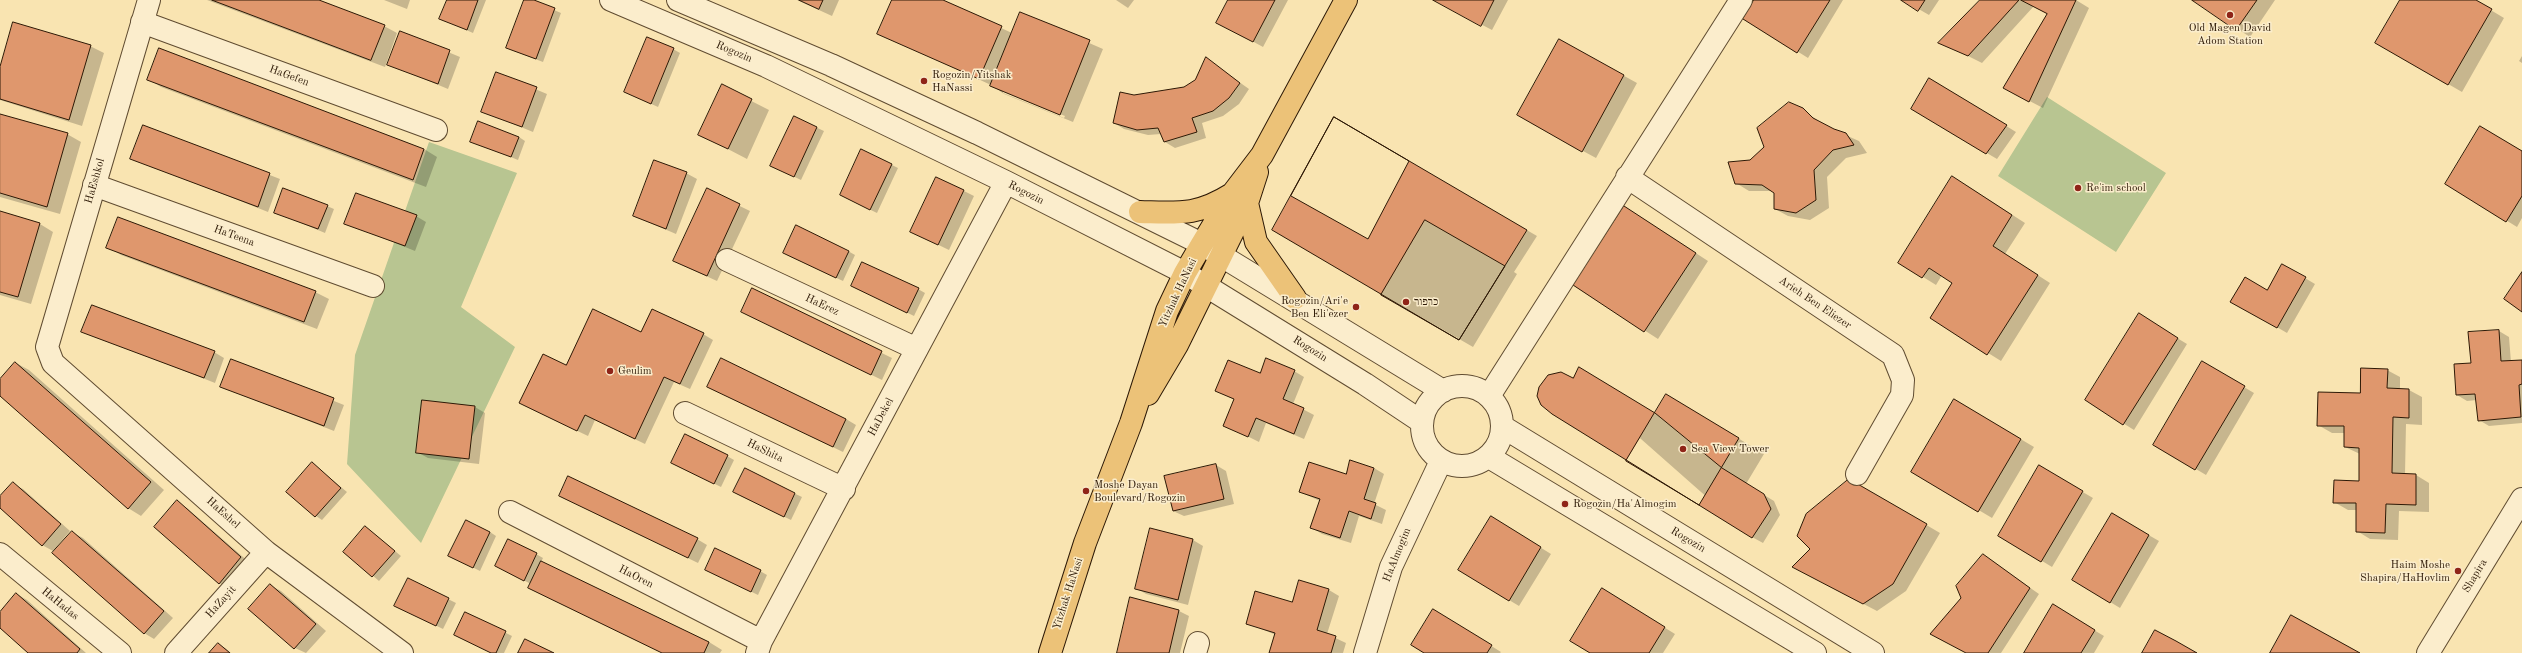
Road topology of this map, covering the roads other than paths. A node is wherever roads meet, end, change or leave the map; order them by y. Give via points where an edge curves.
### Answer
1 (148, 0) edge
2 (612, 0) edge
3 (678, 0) edge
4 (1346, 0) edge
5 (1741, 0) edge
6 (142, 22) junction
7 (436, 130) dead end
8 (1627, 177) junction
9 (1006, 182) junction
10 (94, 185) junction
11 (1240, 198) junction
12 (1140, 212) junction
13 (1202, 244) junction
14 (1221, 254) junction
15 (727, 260) dead end
16 (1184, 273) junction
17 (1206, 285) junction
18 (373, 286) dead end
19 (1295, 298) junction
20 (917, 349) junction
21 (53, 363) joint
22 (1443, 391) junction
23 (1489, 396) junction
24 (686, 413) dead end
25 (1422, 422) junction
26 (1131, 423) junction
27 (1503, 427) junction
28 (1489, 457) junction
29 (1441, 461) junction
30 (1857, 474) dead end
31 (844, 489) junction
32 (2522, 499) edge
33 (510, 512) dead end
34 (266, 552) junction
35 (0, 554) edge
36 (759, 647) edge
37 (120, 653) edge
38 (176, 653) edge
39 (402, 653) edge
40 (1050, 653) edge
41 (1365, 653) edge
42 (1815, 653) edge
43 (1873, 653) edge
44 (2428, 653) edge

1 - 6 street, HaEshkol
2 - 9 street, Rogozin via 766,66
3 - 12 street via 852,75
4 - 11 main road, Yitzhak HaNasi
5 - 8 street
6 - 7 street, HaGefen
6 - 10 street, HaEshkol
8 - 23 street
8 - 30 street, Arieh Ben Eliezer via 1893,355 1903,380 1902,395
9 - 16 street, Rogozin
9 - 20 street, HaDekel
10 - 18 street, HaTeena
10 - 21 street, HaEshkol via 47,347
11 - 12 main road via 1186,213
11 - 13 main road, Yitzhak HaNasi
11 - 14 main road, Yitzhak HaNasi
11 - 19 main road via 1256,242
12 - 13 street
13 - 14 street
13 - 16 main road, Yitzhak HaNasi
14 - 17 main road, Yitzhak HaNasi
14 - 19 street
15 - 20 street, HaErez
16 - 17 street, Rogozin
16 - 26 main road, Yitzhak HaNasi via 1167,312
17 - 25 street, Rogozin
17 - 26 main road, Yitzhak HaNasi via 1177,345
19 - 22 street
20 - 31 street, HaDekel
21 - 34 street, HaEshel
22 - 23 street via 1467,386 1479,389
22 - 25 street via 1426,409
23 - 27 street via 1501,415
24 - 31 street, HaShita
25 - 29 street via 1426,444
26 - 40 main road, Yitzhak HaNasi via 1085,543
27 - 28 street via 1499,443
27 - 43 street, Rogozin
28 - 29 street via 1478,464 1466,467 1453,466
28 - 42 street
29 - 41 street, HaAlmogim via 1391,567
31 - 36 street, HaDekel
32 - 44 street, Shapira
33 - 36 street, HaOren
34 - 38 street, HaZayit
34 - 39 street, HaEshel
35 - 37 street, HaHadas

